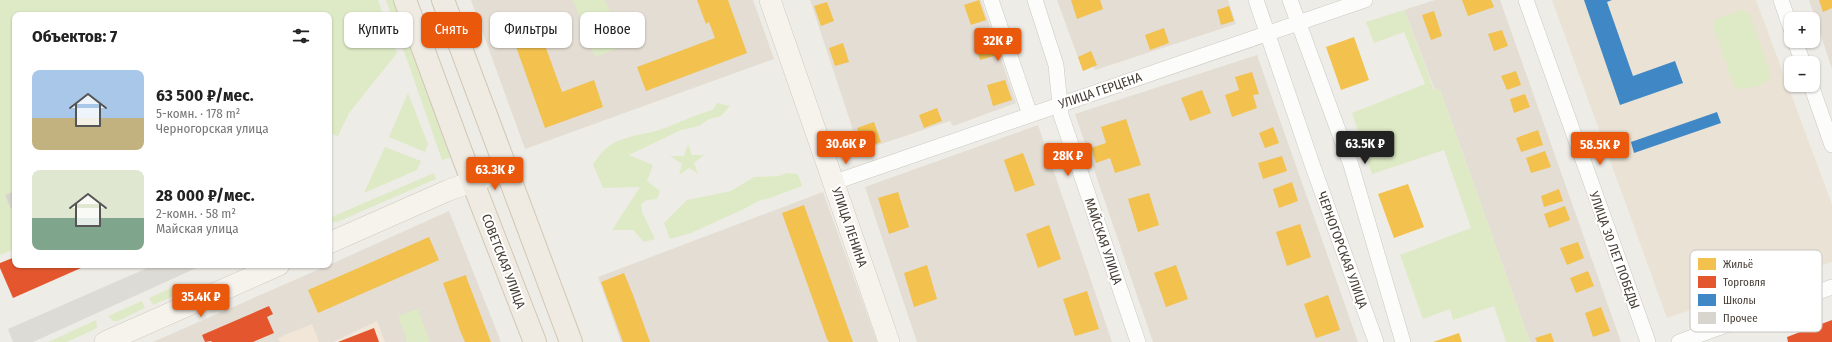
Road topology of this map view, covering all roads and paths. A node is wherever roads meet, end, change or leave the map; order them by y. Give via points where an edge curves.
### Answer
1 (405, 0) edge
2 (442, 0) edge
3 (770, 0) edge
4 (991, 0) edge
5 (1035, 0) edge
6 (1256, 0) edge
7 (1290, 0) edge
8 (1365, 0) edge
9 (1526, 0) edge
10 (1781, 0) edge
11 (1785, 12) edge
12 (1298, 23) junction
13 (1267, 33) junction
14 (1813, 92) edge
15 (1059, 104) junction
16 (1030, 115) junction
17 (1832, 146) edge
18 (505, 170) junction
19 (473, 181) junction
20 (835, 182) junction
21 (332, 241) edge
22 (272, 268) edge
23 (1832, 287) edge
24 (1822, 291) edge
25 (1707, 332) edge
26 (105, 342) edge
27 (535, 342) edge
28 (571, 342) edge
29 (889, 342) edge
30 (1138, 342) edge
31 (1376, 342) edge
32 (1403, 342) edge
33 (1648, 342) edge
34 (1679, 342) edge

1 - 19 main road, СОВЕТСКАЯ УЛИЦА
2 - 18 main road
3 - 20 main road, УЛИЦА ЛЕНИНА
4 - 16 street
5 - 15 street, МАЙСКАЯ УЛИЦА via 1056,65
6 - 13 street, ЧЕРНОГОРСКАЯ УЛИЦА
7 - 12 street
8 - 12 street, УЛИЦА ГЕРЦЕНА
9 - 33 street, УЛИЦА 30 ЛЕТ ПОБЕДЫ
10 - 11 street
12 - 13 street, УЛИЦА ГЕРЦЕНА
12 - 32 street via 1350,165
13 - 15 street, УЛИЦА ГЕРЦЕНА
13 - 31 street, ЧЕРНОГОРСКАЯ УЛИЦА
14 - 17 street
15 - 16 street, УЛИЦА ГЕРЦЕНА
15 - 30 street, МАЙСКАЯ УЛИЦА
16 - 20 street, УЛИЦА ГЕРЦЕНА
18 - 19 main road
18 - 28 main road
19 - 21 main road
19 - 27 main road, СОВЕТСКАЯ УЛИЦА
20 - 29 main road, УЛИЦА ЛЕНИНА
22 - 26 main road
23 - 24 street
25 - 34 street

